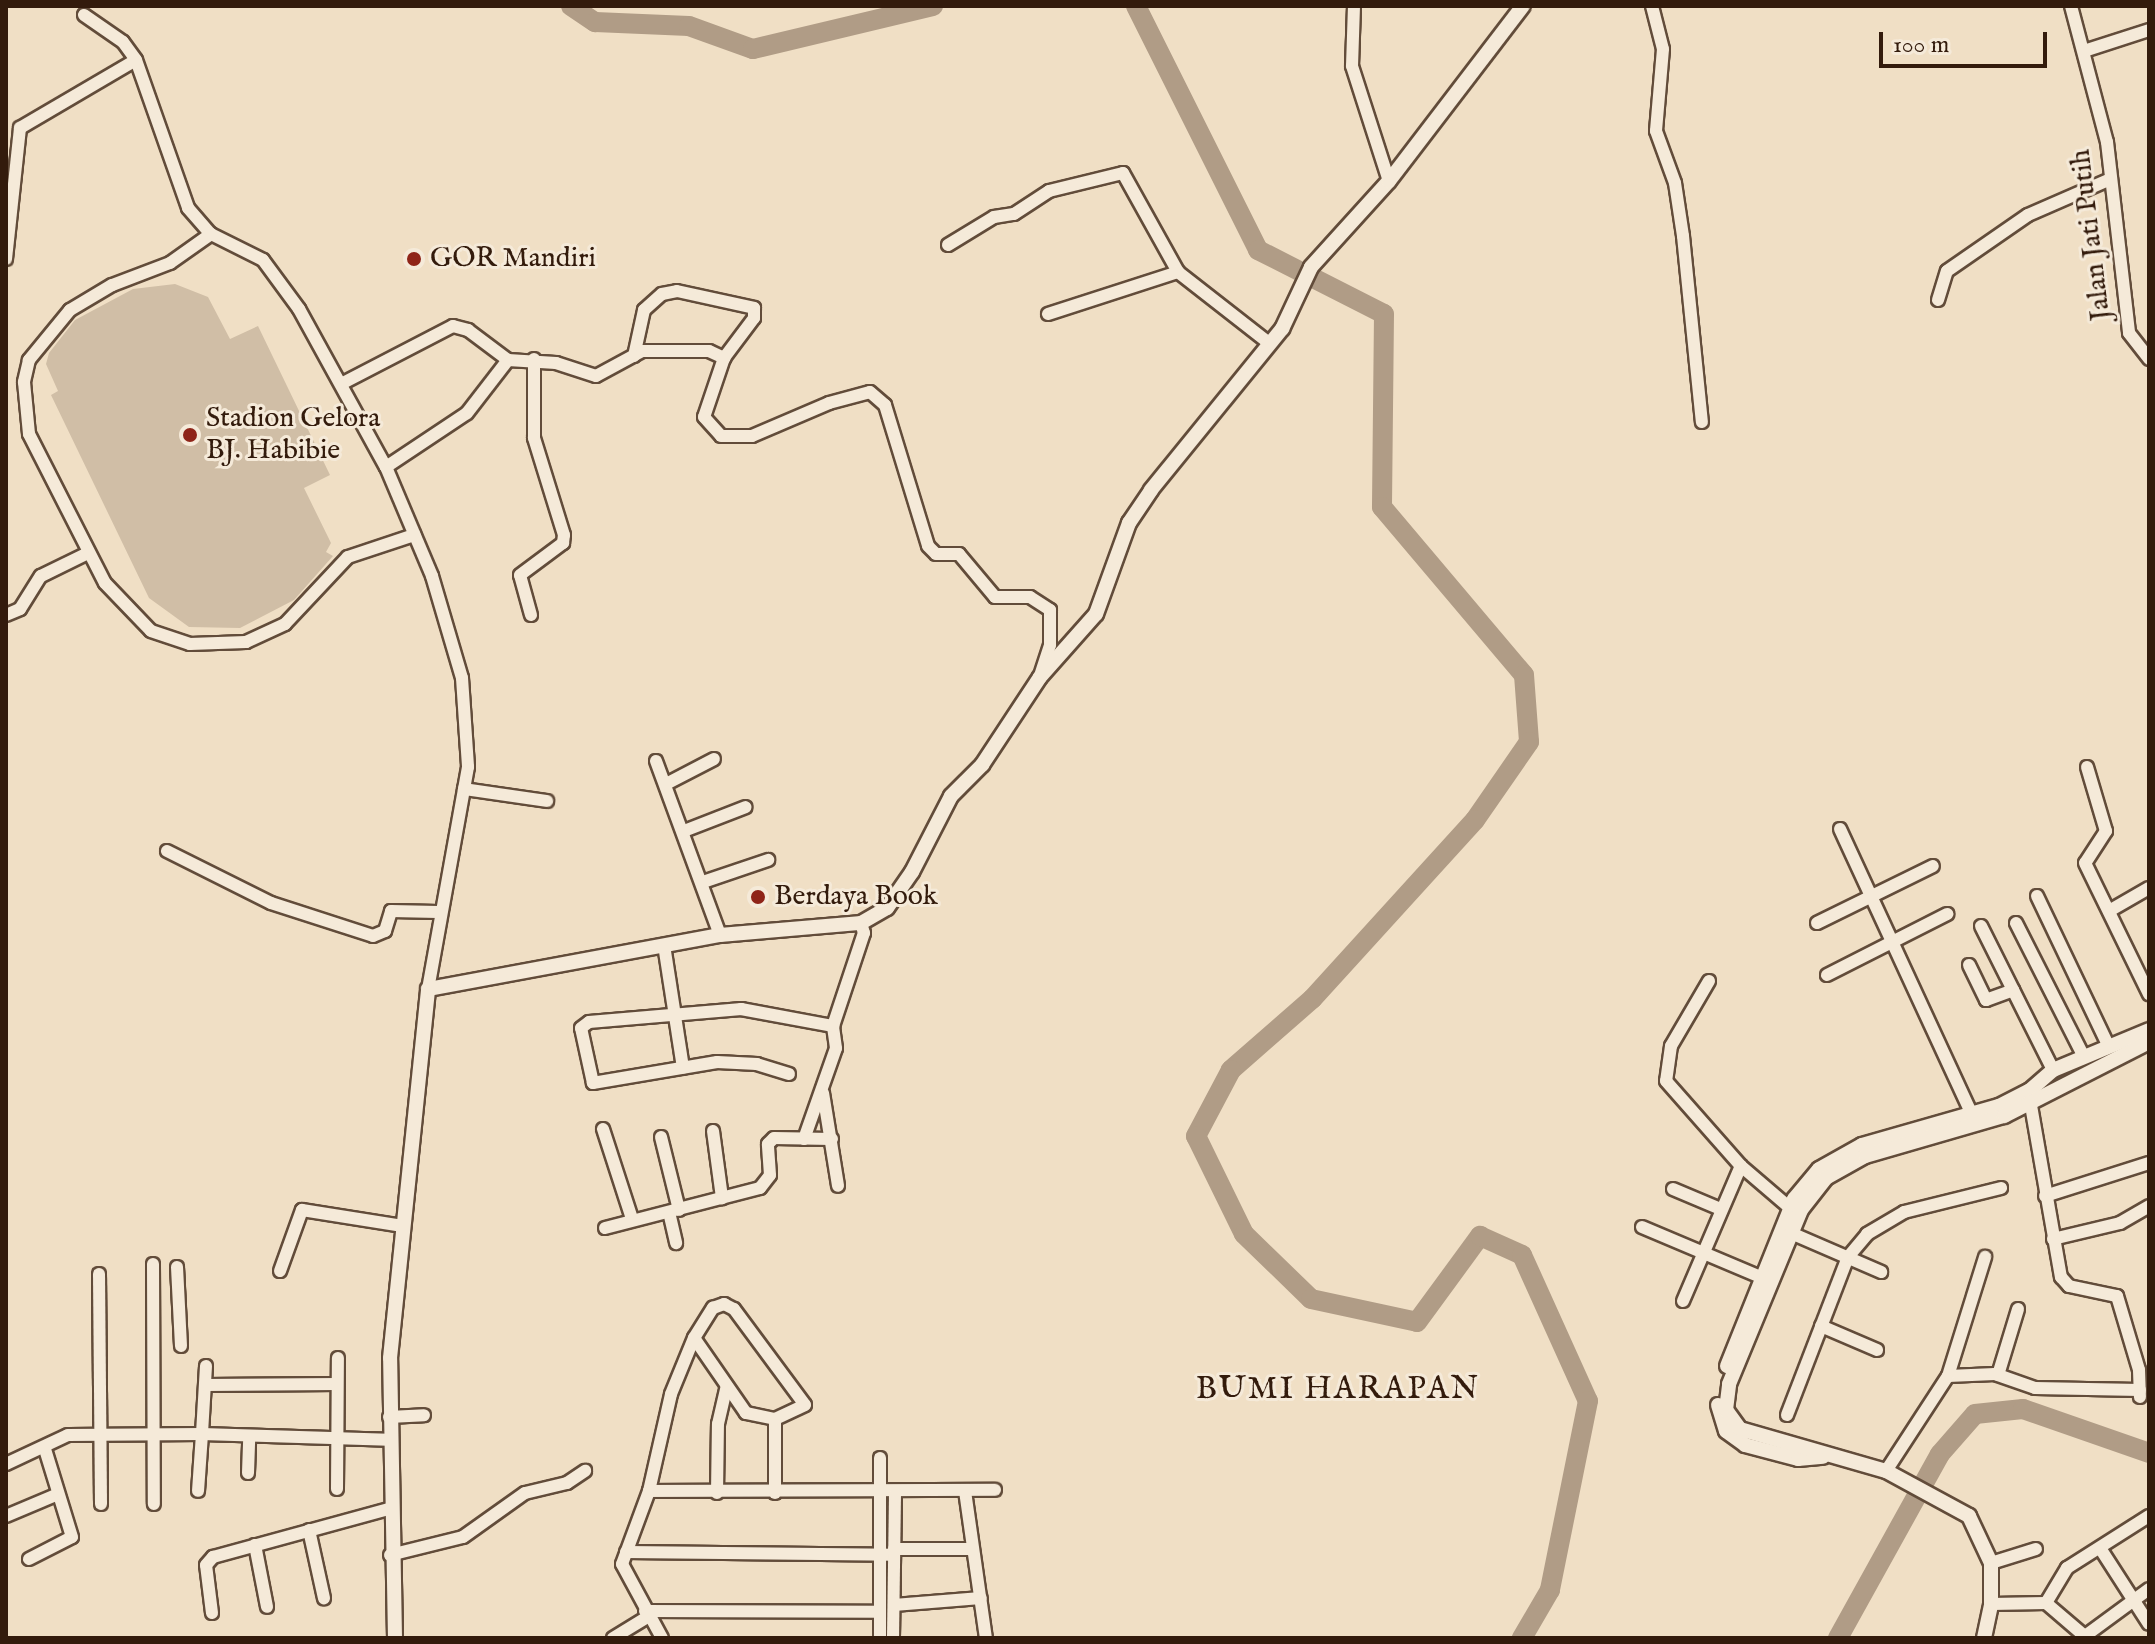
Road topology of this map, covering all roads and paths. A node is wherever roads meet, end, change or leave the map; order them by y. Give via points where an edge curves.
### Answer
1 (1354, 6) edge
2 (1652, 6) edge
3 (2071, 6) edge
4 (1520, 9) edge
5 (84, 15) dead end
6 (2149, 30) edge
7 (2084, 51) junction
8 (136, 60) junction
9 (2108, 180) junction
10 (1389, 181) junction
11 (211, 234) junction
12 (948, 245) dead end
13 (6, 259) edge
14 (1178, 272) junction
15 (1938, 300) dead end
16 (1048, 314) dead end
17 (1269, 343) junction
18 (634, 356) junction
19 (724, 358) junction
20 (534, 359) junction
21 (2149, 359) edge
22 (508, 360) junction
23 (341, 384) junction
24 (1702, 422) dead end
25 (386, 467) junction
26 (414, 535) junction
27 (88, 553) junction
28 (6, 615) edge
29 (531, 615) dead end
30 (1040, 677) junction
31 (714, 759) dead end
32 (656, 761) dead end
33 (2087, 767) dead end
34 (666, 784) junction
35 (464, 789) junction
36 (547, 801) dead end
37 (746, 807) dead end
38 (1840, 829) dead end
39 (684, 831) junction
40 (167, 851) dead end
41 (768, 860) dead end
42 (1933, 866) dead end
43 (703, 882) junction
44 (2149, 888) edge
45 (1873, 895) junction
46 (2037, 896) dead end
47 (2109, 911) junction
48 (438, 912) junction
49 (1947, 914) dead end
50 (861, 923) junction
51 (1817, 923) dead end
52 (2016, 923) dead end
53 (1981, 926) dead end
54 (720, 935) junction
55 (1893, 942) junction
56 (664, 945) junction
57 (1969, 965) dead end
58 (1827, 975) dead end
59 (1709, 981) dead end
60 (428, 989) junction
61 (2013, 990) junction
62 (2149, 994) edge
63 (674, 1016) junction
64 (833, 1026) junction
65 (2149, 1030) edge
66 (2149, 1042) edge
67 (2109, 1047) junction
68 (2084, 1057) junction
69 (683, 1068) junction
70 (2053, 1070) junction
71 (789, 1074) dead end
72 (823, 1093) junction
73 (2030, 1097) junction
74 (1973, 1117) junction
75 (603, 1129) dead end
76 (713, 1131) dead end
77 (661, 1137) dead end
78 (804, 1139) junction
79 (832, 1139) junction
80 (1864, 1151) junction
81 (2149, 1163) edge
82 (1741, 1166) junction
83 (838, 1186) dead end
84 (2001, 1188) dead end
85 (1673, 1189) dead end
86 (2045, 1196) junction
87 (722, 1198) junction
88 (2149, 1206) edge
89 (1718, 1208) junction
90 (1790, 1208) junction
91 (674, 1211) junction
92 (632, 1219) junction
93 (403, 1226) junction
94 (1642, 1227) dead end
95 (605, 1228) dead end
96 (1786, 1231) junction
97 (2053, 1239) junction
98 (676, 1243) dead end
99 (1699, 1252) junction
100 (1848, 1257) junction
101 (1985, 1257) dead end
102 (153, 1264) dead end
103 (177, 1267) dead end
104 (280, 1271) dead end
105 (1881, 1272) dead end
106 (99, 1274) dead end
107 (1765, 1279) junction
108 (1683, 1301) dead end
109 (2018, 1309) dead end
110 (153, 1319) junction
111 (181, 1319) junction
112 (1821, 1326) junction
113 (694, 1338) junction
114 (181, 1346) dead end
115 (1877, 1350) dead end
116 (338, 1358) dead end
117 (206, 1366) dead end
118 (1998, 1375) junction
119 (1948, 1376) junction
120 (337, 1384) junction
121 (206, 1385) junction
122 (727, 1386) junction
123 (424, 1415) dead end
124 (1787, 1415) dead end
125 (389, 1417) junction
126 (775, 1419) junction
127 (99, 1432) junction
128 (153, 1433) junction
129 (202, 1434) junction
130 (249, 1437) junction
131 (340, 1439) junction
132 (388, 1440) junction
133 (45, 1449) junction
134 (880, 1458) dead end
135 (6, 1464) edge
136 (585, 1471) dead end
137 (1886, 1471) junction
138 (248, 1473) dead end
139 (337, 1489) dead end
140 (995, 1490) dead end
141 (198, 1491) dead end
142 (649, 1491) junction
143 (965, 1491) junction
144 (717, 1493) junction
145 (775, 1493) junction
146 (888, 1493) junction
147 (58, 1494) junction
148 (101, 1504) dead end
149 (154, 1504) dead end
150 (389, 1509) junction
151 (6, 1516) edge
152 (2149, 1516) edge
153 (309, 1530) junction
154 (255, 1545) junction
155 (2100, 1548) junction
156 (972, 1549) junction
157 (2036, 1549) dead end
158 (626, 1552) junction
159 (894, 1552) junction
160 (390, 1555) junction
161 (879, 1555) junction
162 (29, 1559) dead end
163 (1991, 1563) junction
164 (2149, 1589) edge
165 (324, 1598) dead end
166 (981, 1598) junction
167 (2133, 1599) junction
168 (2046, 1603) junction
169 (1991, 1604) junction
170 (894, 1605) junction
171 (267, 1607) dead end
172 (880, 1612) junction
173 (212, 1613) dead end
174 (647, 1614) junction
175 (2149, 1624) edge
176 (2086, 1637) edge
177 (395, 1638) edge
178 (613, 1638) edge
179 (662, 1638) edge
180 (880, 1638) edge
181 (893, 1638) edge
182 (986, 1638) edge
183 (1984, 1638) edge

1 - 10 street via 1352,66
2 - 24 street via 1663,49 1656,131 1679,209
3 - 7 street, Jalan Jati Putih
4 - 10 street
5 - 8 street via 123,42
6 - 7 street
7 - 9 street, Jalan Jati Putih via 2107,142
8 - 11 street via 182,195
8 - 13 street via 20,128
9 - 15 street via 2028,215 1947,271
9 - 21 street, Jalan Jati Putih via 2129,333
10 - 17 street via 1311,267 1282,329
11 - 23 street via 272,270
11 - 27 street via 162,268 81,302 46,334 29,360 24,382 29,434
12 - 14 street via 1049,191 1123,173
14 - 16 street
14 - 17 street
17 - 30 street via 1144,500 1129,523 1096,614
18 - 19 street via 659,348 709,351
18 - 19 street via 644,310 662,294 677,291 754,308 754,318
18 - 20 street via 596,376
19 - 30 street via 704,417 721,436 752,436 829,403 870,392 885,405 928,546 936,554 959,554 995,597 1030,597 1050,610 1050,645
20 - 22 street
20 - 29 street via 534,438 564,535 563,543 520,575
22 - 23 street via 468,330 453,326
22 - 25 street via 467,413
23 - 25 street
25 - 26 street
26 - 27 street via 348,557 306,604 266,635 219,645 190,644 151,631 117,600
26 - 35 street via 450,629 462,678 468,750
27 - 28 street via 41,576 20,609
30 - 50 street via 982,765 951,796 897,896
31 - 34 street
32 - 34 street
33 - 47 street via 2106,831 2085,863
34 - 39 street
35 - 36 street
35 - 48 street
37 - 39 street
38 - 45 street
39 - 43 street
40 - 48 street via 271,903 373,936 385,931 391,911
41 - 43 street
42 - 45 street
43 - 54 street
44 - 47 street
45 - 51 street
45 - 55 street
46 - 67 street
47 - 62 street
48 - 60 street
49 - 55 street
50 - 54 street
50 - 64 street via 864,933
52 - 68 street
53 - 61 street
54 - 56 street
55 - 58 street
55 - 74 street
56 - 60 street
56 - 63 street
57 - 61 street via 1986,1000
59 - 82 street via 1682,1021 1664,1075
60 - 93 street
61 - 70 street
63 - 64 street via 741,1009
63 - 69 street
63 - 69 street via 584,1024 589,1079 593,1083
64 - 72 street via 836,1048 826,1067
65 - 67 street
66 - 73 street
67 - 68 street
68 - 70 street
69 - 71 street via 757,1064
70 - 73 street
72 - 78 street
72 - 79 street
73 - 74 street
73 - 80 street via 1970,1128
73 - 86 street
74 - 80 street
75 - 92 street
76 - 87 street
77 - 91 street
78 - 79 street
78 - 87 street via 770,1140 765,1182
79 - 83 street
80 - 90 street via 1819,1169
80 - 96 street via 1817,1186
81 - 86 street
82 - 89 street
82 - 90 street
84 - 100 street via 1904,1212 1876,1226
85 - 89 street
86 - 97 street
87 - 91 street
88 - 97 street via 2120,1223
89 - 99 street
90 - 96 street
91 - 92 street
91 - 98 street
92 - 95 street
93 - 104 street via 302,1210
93 - 125 street
94 - 99 street
96 - 100 street
96 - 107 street
97 - 118 street via 2064,1282 2111,1293 2121,1302 2140,1393 2035,1388
99 - 107 street
99 - 108 street
100 - 105 street
100 - 112 street
101 - 119 street
102 - 110 street
103 - 111 street
106 - 127 street
107 - 137 street via 1722,1410 1746,1433
109 - 118 street
110 - 111 street
110 - 128 street
111 - 114 street
112 - 115 street
112 - 124 street
113 - 122 street
113 - 126 street via 713,1308 730,1305 805,1405
113 - 142 street via 671,1394
116 - 120 street
117 - 121 street
118 - 119 street
119 - 137 street
120 - 121 street
120 - 131 street
121 - 129 street
122 - 126 street via 746,1413
122 - 144 street via 718,1424
123 - 125 street
125 - 132 street
126 - 145 street
127 - 128 street
127 - 133 street via 68,1435
127 - 148 street
128 - 129 street
128 - 149 street
129 - 130 street
129 - 141 street
130 - 131 street
130 - 138 street
131 - 132 street
131 - 139 street
132 - 150 street
133 - 135 street
133 - 147 street
134 - 146 street
136 - 160 street via 567,1483 525,1493 463,1537
137 - 163 street via 1940,1497 1978,1527
140 - 143 street
142 - 144 street
142 - 158 street
143 - 146 street
143 - 156 street
144 - 145 street
145 - 146 street
146 - 159 street
146 - 161 street
147 - 151 street
147 - 162 street via 71,1540
150 - 153 street
150 - 160 street
152 - 155 street
153 - 154 street
153 - 165 street
154 - 171 street
154 - 173 street via 208,1561
155 - 167 street
155 - 168 street via 2067,1568
156 - 159 street
156 - 166 street
157 - 163 street
158 - 161 street
158 - 174 street via 623,1571
159 - 161 street
159 - 170 street
160 - 177 street
161 - 172 street
163 - 169 street
164 - 167 street
166 - 170 street
166 - 182 street
167 - 175 street
167 - 176 street
168 - 169 street
168 - 176 street
169 - 183 street
170 - 181 street
172 - 174 street
172 - 180 street
174 - 178 street
174 - 179 street

